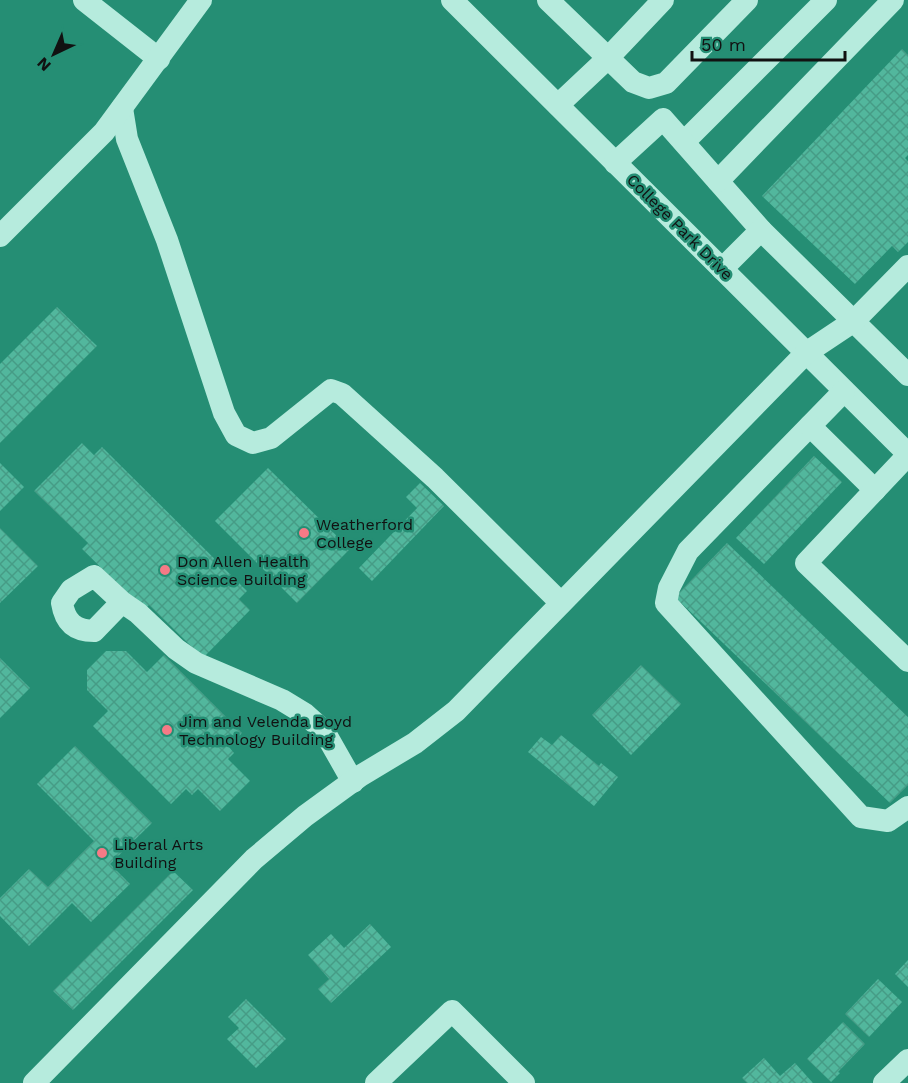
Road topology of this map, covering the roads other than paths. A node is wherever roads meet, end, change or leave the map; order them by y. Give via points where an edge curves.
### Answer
1 (84, 0) edge
2 (201, 0) edge
3 (452, 0) edge
4 (548, 0) edge
5 (663, 0) edge
6 (747, 0) edge
7 (826, 0) edge
8 (893, 0) edge
9 (608, 58) junction
10 (159, 59) junction
11 (558, 105) junction
12 (122, 108) junction
13 (684, 142) junction
14 (615, 163) junction
15 (718, 181) junction
16 (761, 230) junction
17 (0, 236) edge
18 (908, 266) edge
19 (722, 269) junction
20 (854, 321) junction
21 (806, 353) junction
22 (908, 375) edge
23 (844, 391) junction
24 (810, 426) junction
25 (908, 455) edge
26 (875, 490) junction
27 (122, 602) dead end
28 (561, 603) junction
29 (908, 661) edge
30 (353, 782) junction
31 (908, 807) edge
32 (908, 1060) edge
33 (34, 1083) edge
34 (375, 1083) edge
35 (524, 1083) edge
36 (884, 1083) edge

1 - 10 street
2 - 10 street
3 - 11 street, College Park Drive
4 - 9 street
5 - 9 street
6 - 9 street via 666,83 649,88 633,82
7 - 13 street
8 - 15 street
9 - 11 street
10 - 12 street
11 - 14 street, College Park Drive
12 - 17 street via 104,132
12 - 28 street via 127,139 167,240 224,413 236,435 253,443 271,438 331,390 342,394 435,478
13 - 14 street via 663,118
13 - 15 street
14 - 19 street, College Park Drive
15 - 16 street
16 - 19 street
16 - 20 street
18 - 20 street
19 - 21 street, College Park Drive
20 - 21 street
20 - 22 street
21 - 23 street, College Park Drive
21 - 28 street
23 - 24 street
23 - 25 street, College Park Drive
24 - 26 street
24 - 31 street via 688,551 669,588 666,603 861,817 888,821
25 - 26 street
26 - 29 street via 806,563
27 - 30 street via 196,663 305,714 324,731
28 - 30 street via 456,711 416,743
30 - 33 street via 254,859
32 - 36 street
34 - 35 street via 452,1011

